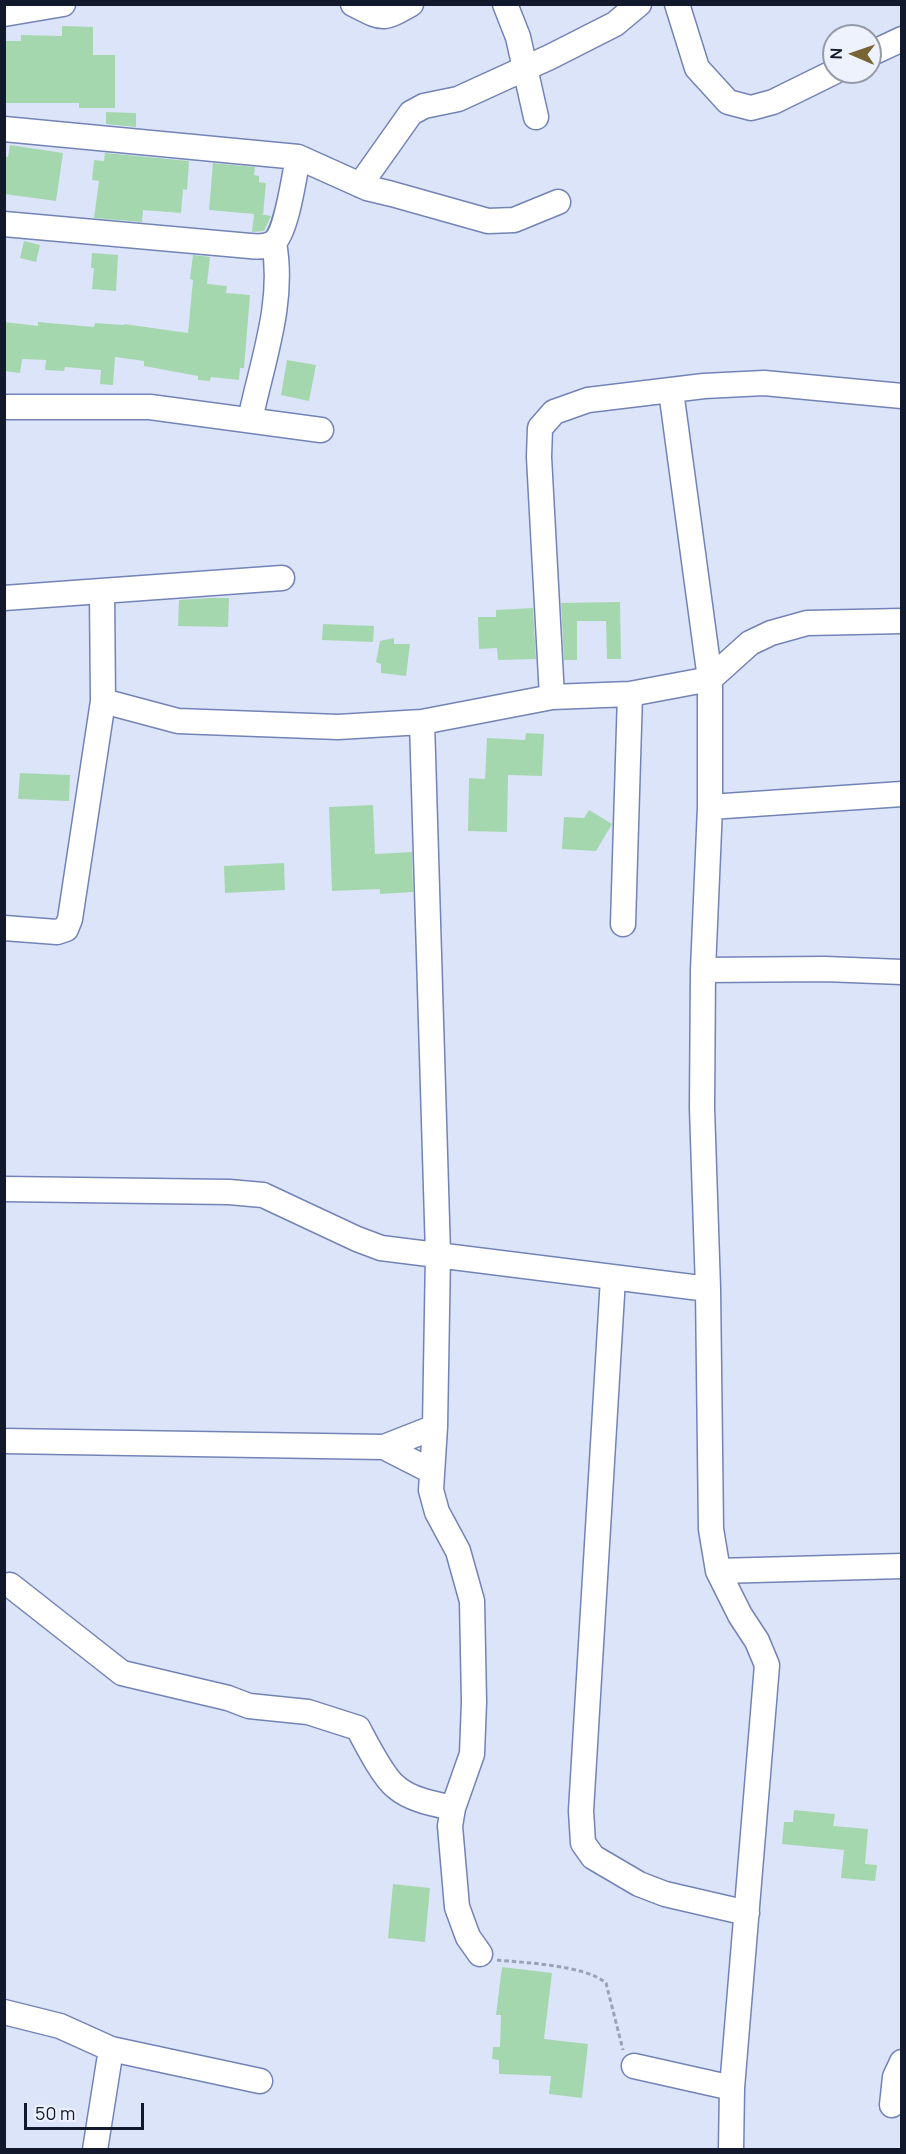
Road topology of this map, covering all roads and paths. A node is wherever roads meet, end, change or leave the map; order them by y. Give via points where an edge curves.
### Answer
1 (63, 4) edge
2 (353, 4) edge
3 (411, 4) edge
4 (505, 4) edge
5 (639, 4) edge
6 (677, 4) edge
7 (4, 14) edge
8 (902, 39) edge
9 (882, 48) edge
10 (524, 69) junction
11 (822, 78) edge
12 (536, 117) dead end
13 (4, 129) edge
14 (298, 156) junction
15 (360, 186) junction
16 (558, 202) dead end
17 (4, 224) edge
18 (274, 243) junction
19 (671, 391) junction
20 (902, 396) edge
21 (4, 407) edge
22 (250, 420) junction
23 (321, 430) dead end
24 (282, 578) dead end
25 (102, 593) junction
26 (4, 598) edge
27 (902, 621) edge
28 (710, 679) junction
29 (630, 694) junction
30 (552, 697) junction
31 (103, 701) junction
32 (422, 722) junction
33 (902, 794) edge
34 (710, 807) junction
35 (623, 924) dead end
36 (4, 928) edge
37 (703, 970) junction
38 (902, 972) edge
39 (4, 1189) edge
40 (438, 1254) junction
41 (613, 1278) junction
42 (708, 1289) junction
43 (435, 1428) junction
44 (4, 1441) edge
45 (384, 1447) junction
46 (431, 1471) junction
47 (902, 1566) edge
48 (718, 1571) junction
49 (10, 1585) dead end
50 (453, 1809) junction
51 (747, 1913) junction
52 (480, 1954) joint
53 (4, 2012) edge
54 (111, 2049) junction
55 (902, 2062) edge
56 (634, 2066) joint
57 (260, 2081) dead end
58 (732, 2088) junction
59 (892, 2105) dead end
60 (95, 2150) edge
61 (731, 2150) edge

1 - 7 street
2 - 3 street via 381,18
4 - 10 street
5 - 10 street via 615,24
6 - 11 street via 697,68 728,102 751,108 773,102
8 - 9 street
10 - 12 street
10 - 15 street via 458,99 411,113
13 - 14 street
14 - 15 street
14 - 18 street via 285,220
15 - 16 street via 488,221 514,220
17 - 18 street via 259,247
18 - 22 street via 278,289
19 - 20 street via 764,383
19 - 28 street
19 - 30 street via 588,400 554,412 540,428
21 - 22 street via 150,407
22 - 23 street
24 - 25 street
25 - 26 street
25 - 31 street
27 - 28 street via 807,623 771,633 750,643
28 - 29 street
28 - 34 street
29 - 30 street
29 - 35 street
30 - 32 street
31 - 32 street via 178,721 338,727
31 - 36 street via 66,929 57,932
32 - 40 street
33 - 34 street
34 - 37 street
37 - 38 street
37 - 42 street via 702,1108
39 - 40 street via 263,1195 381,1248
40 - 41 street
40 - 43 street
41 - 42 street
41 - 51 street via 581,1834 594,1857 639,1884
42 - 48 street via 711,1529
43 - 45 street
43 - 46 street
44 - 45 street
45 - 46 street
46 - 50 street via 437,1512 458,1551 472,1601 472,1754
47 - 48 street
48 - 51 street via 767,1665
49 - 50 street via 122,1673 249,1706 308,1712 358,1728 395,1787 424,1802
50 - 52 street via 450,1826 457,1907 468,1937
51 - 58 street
52 - 56 path via 598,1976 606,1983 622,2047
53 - 54 street via 60,2026
54 - 57 street
54 - 60 street
55 - 59 street via 895,2077
56 - 58 street
58 - 61 street

